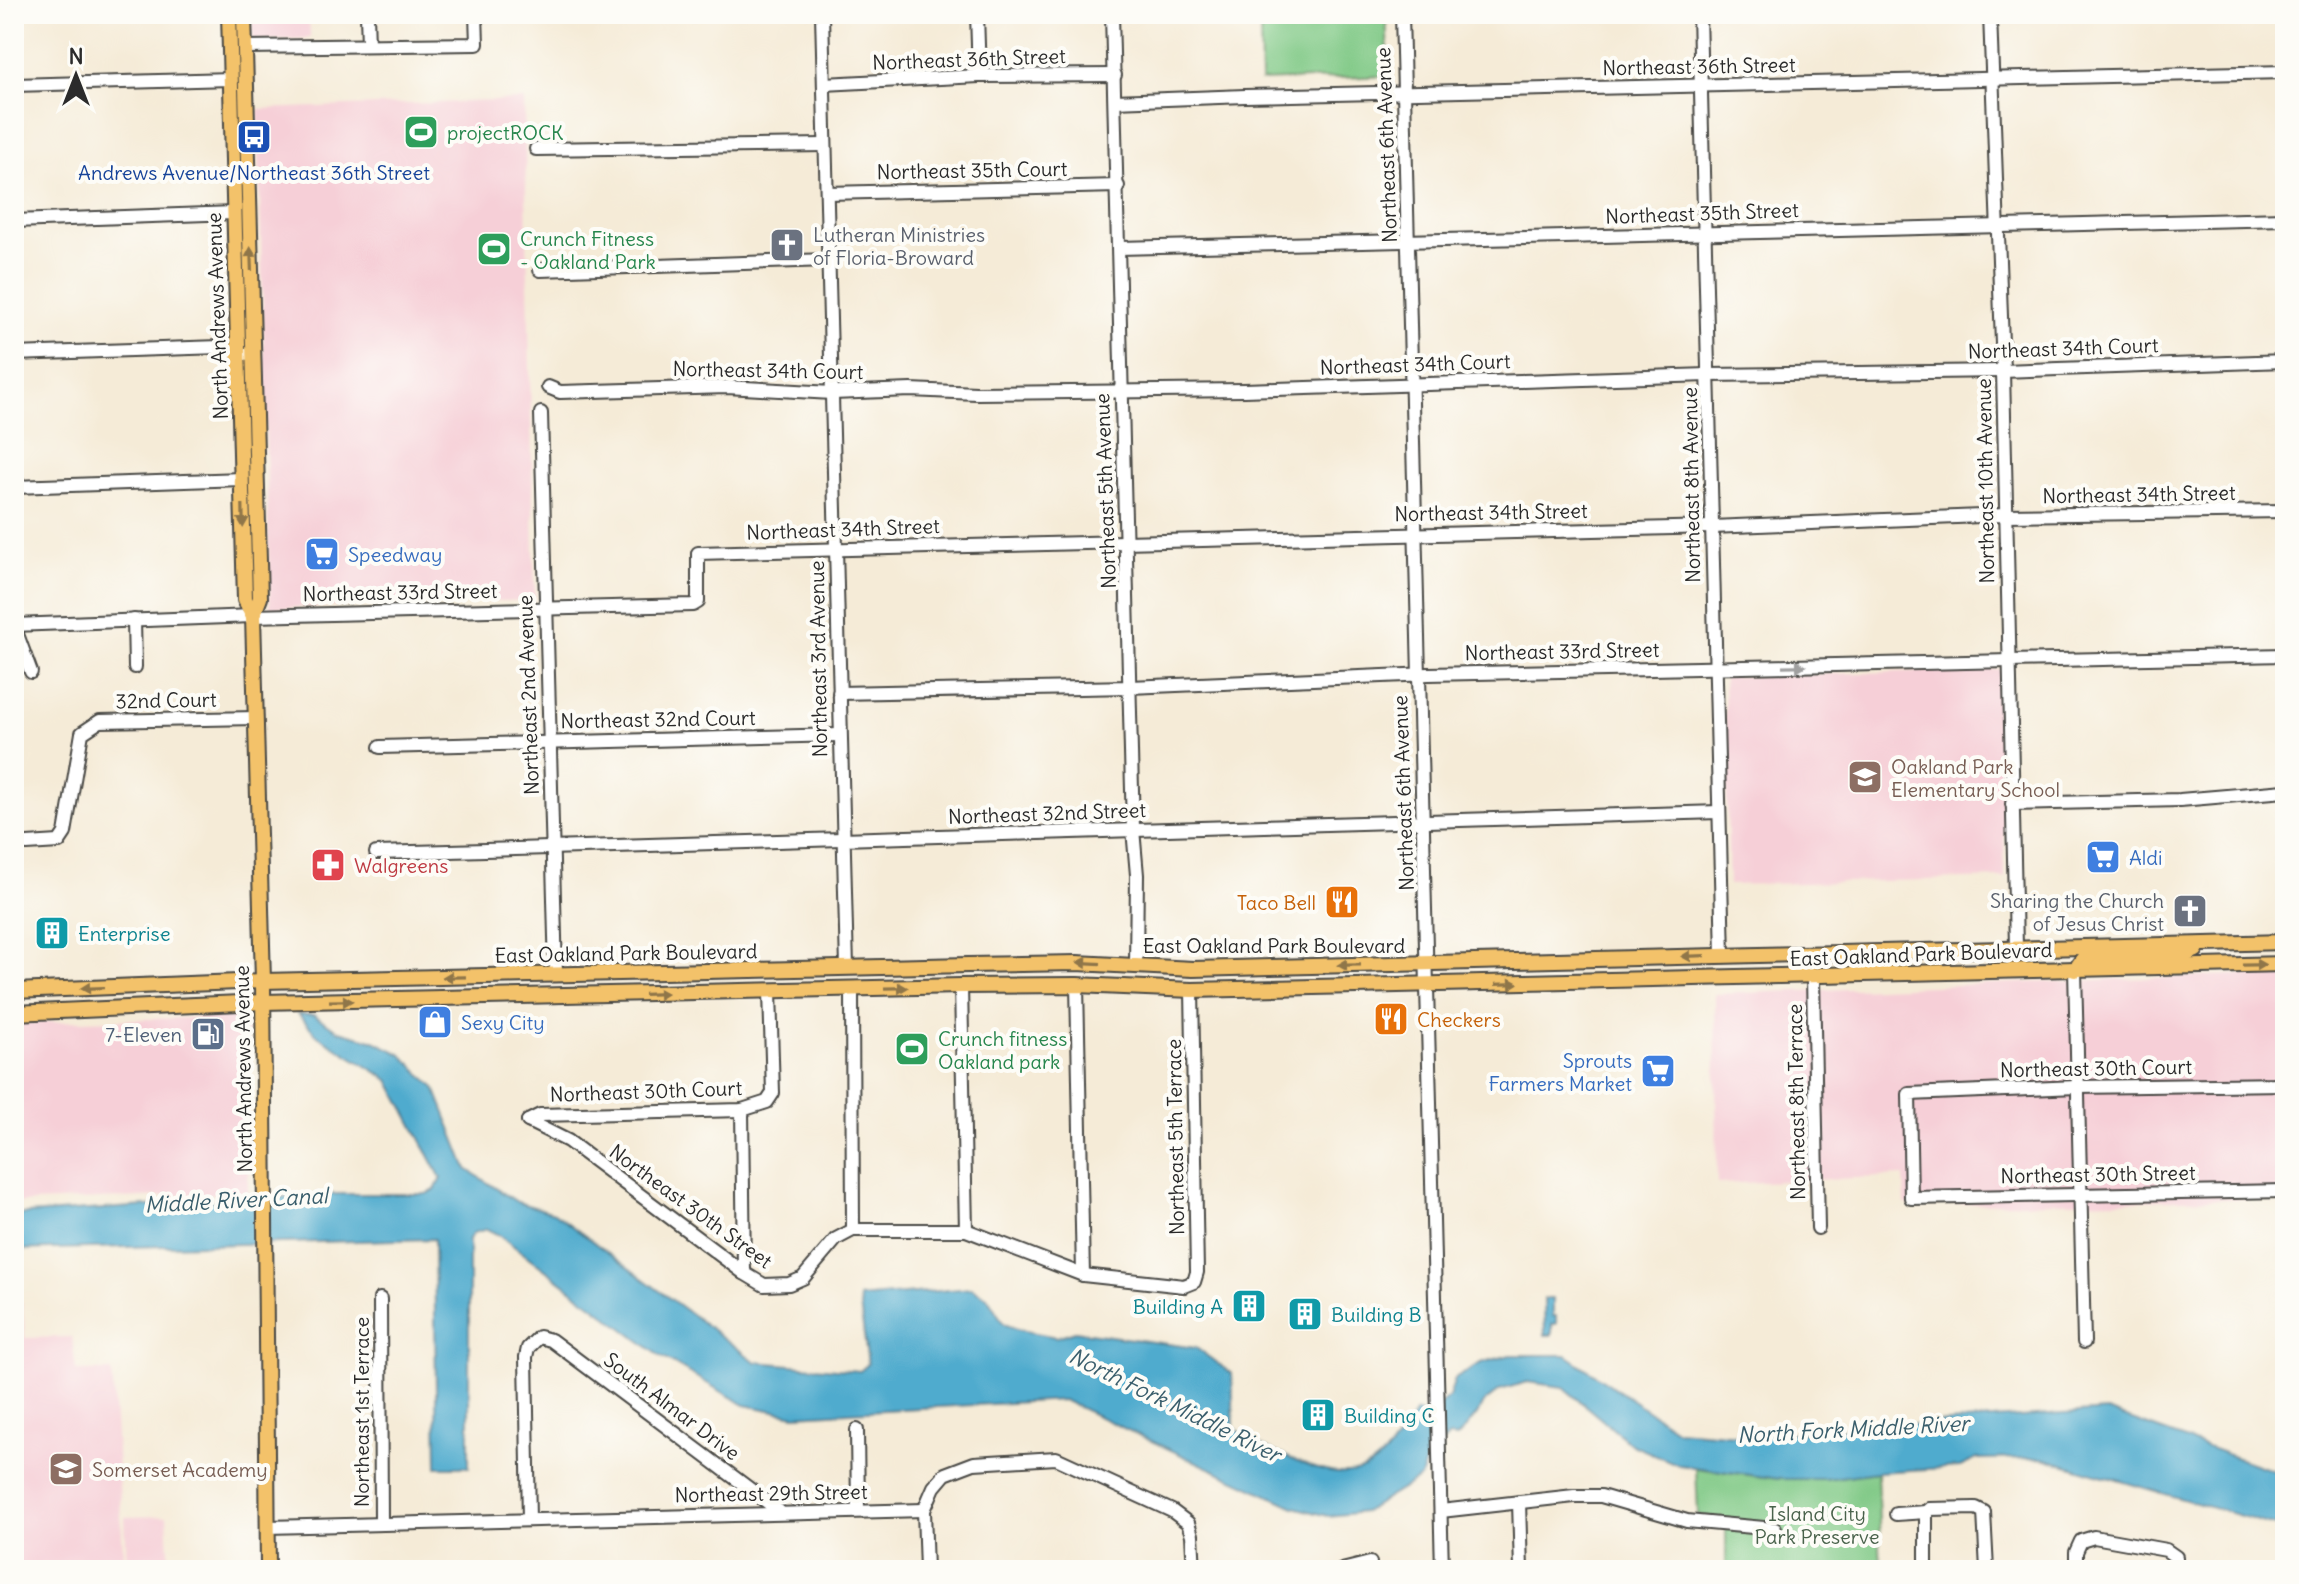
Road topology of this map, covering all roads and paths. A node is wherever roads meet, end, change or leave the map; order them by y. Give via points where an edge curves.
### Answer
1 (244, 14) edge
2 (367, 14) edge
3 (476, 14) edge
4 (822, 14) edge
5 (977, 14) edge
6 (1112, 14) edge
7 (1402, 14) edge
8 (1699, 14) edge
9 (1990, 14) edge
10 (229, 21) edge
11 (368, 45) junction
12 (245, 47) junction
13 (2285, 72) edge
14 (1115, 75) junction
15 (979, 76) junction
16 (231, 79) junction
17 (1992, 79) junction
18 (824, 84) junction
19 (14, 85) edge
20 (1701, 86) junction
21 (247, 92) junction
22 (1405, 92) junction
23 (1115, 101) junction
24 (825, 145) junction
25 (536, 149) dead end
26 (1118, 186) junction
27 (827, 193) junction
28 (234, 213) junction
29 (2285, 219) edge
30 (14, 221) edge
31 (1996, 225) junction
32 (1705, 233) junction
33 (1409, 241) junction
34 (1119, 248) junction
35 (828, 260) junction
36 (540, 270) dead end
37 (246, 337) junction
38 (220, 347) junction
39 (14, 354) edge
40 (246, 354) junction
41 (2285, 361) edge
42 (2003, 371) junction
43 (1708, 375) junction
44 (1412, 384) junction
45 (548, 387) dead end
46 (1122, 390) junction
47 (832, 393) junction
48 (541, 413) dead end
49 (242, 479) junction
50 (14, 487) edge
51 (2285, 511) edge
52 (2005, 515) junction
53 (1712, 527) junction
54 (1416, 534) junction
55 (1126, 542) junction
56 (836, 548) junction
57 (693, 605) joint
58 (544, 609) junction
59 (253, 616) junction
60 (134, 620) junction
61 (14, 626) edge
62 (2285, 655) edge
63 (2008, 662) junction
64 (135, 667) dead end
65 (1716, 667) junction
66 (31, 672) dead end
67 (1420, 674) junction
68 (1130, 687) junction
69 (839, 693) junction
70 (256, 718) junction
71 (840, 735) junction
72 (551, 741) junction
73 (380, 747) dead end
74 (2285, 791) edge
75 (2012, 804) junction
76 (1719, 812) junction
77 (1424, 821) junction
78 (1133, 829) junction
79 (843, 841) junction
80 (27, 844) dead end
81 (553, 848) junction
82 (376, 853) dead end
83 (2285, 942) edge
84 (2204, 943) junction
85 (2016, 947) junction
86 (1827, 953) junction
87 (1775, 954) junction
88 (1723, 956) junction
89 (1428, 963) junction
90 (986, 964) junction
91 (2285, 964) edge
92 (1136, 966) junction
93 (847, 968) junction
94 (2075, 970) junction
95 (644, 972) junction
96 (556, 974) junction
97 (1908, 974) junction
98 (1813, 977) junction
99 (1757, 978) junction
100 (263, 981) junction
101 (1077, 985) junction
102 (961, 986) junction
103 (1097, 986) junction
104 (1429, 986) junction
105 (852, 989) junction
106 (818, 990) junction
107 (1192, 990) junction
108 (14, 991) edge
109 (770, 991) junction
110 (622, 995) junction
111 (522, 997) junction
112 (263, 1002) junction
113 (14, 1013) edge
114 (2285, 1084) edge
115 (2077, 1087) junction
116 (742, 1110) junction
117 (528, 1121) joint
118 (2285, 1191) edge
119 (2080, 1194) junction
120 (1911, 1198) joint
121 (1818, 1228) dead end
122 (853, 1230) junction
123 (966, 1230) junction
124 (744, 1273) junction
125 (1083, 1275) junction
126 (380, 1299) dead end
127 (2084, 1342) dead end
128 (857, 1430) dead end
129 (1519, 1502) junction
130 (924, 1510) junction
131 (858, 1511) junction
132 (1441, 1511) junction
133 (779, 1512) junction
134 (1926, 1512) junction
135 (1896, 1514) dead end
136 (529, 1520) junction
137 (381, 1524) junction
138 (268, 1527) junction
139 (1775, 1529) dead end
140 (1370, 1563) dead end
141 (2176, 1563) edge
142 (268, 1570) edge
143 (926, 1570) edge
144 (1194, 1570) edge
145 (1342, 1570) edge
146 (1442, 1570) edge
147 (1521, 1570) edge
148 (1926, 1570) edge
149 (1987, 1570) edge
150 (2076, 1570) edge

1 - 12 main road, North Andrews Avenue
2 - 11 street
3 - 11 street via 477,44
4 - 18 street, Northeast 3rd Avenue
5 - 15 street
6 - 14 street, Northeast 5th Avenue
7 - 22 street, Northeast 6th Avenue
8 - 20 street, Northeast 8th Avenue
9 - 17 street, Northeast 10th Avenue
10 - 12 main road via 235,39
10 - 16 main road, North Andrews Avenue
11 - 12 street
12 - 21 main road, North Andrews Avenue
13 - 17 street, Northeast 36th Street
14 - 15 street, Northeast 36th Street
14 - 23 street, Northeast 5th Avenue
15 - 18 street, Northeast 36th Street
16 - 19 street
16 - 21 main road
16 - 28 main road, North Andrews Avenue
17 - 20 street, Northeast 36th Street
17 - 31 street, Northeast 10th Avenue
18 - 24 street, Northeast 3rd Avenue
20 - 22 street, Northeast 36th Street
20 - 32 street, Northeast 8th Avenue
37 -> 21 main road, North Andrews Avenue
22 - 23 street, Northeast 36th Street
22 - 33 street, Northeast 6th Avenue
23 - 26 street, Northeast 5th Avenue
24 - 25 street
24 - 27 street, Northeast 3rd Avenue
26 - 27 street, Northeast 35th Court
26 - 34 street, Northeast 5th Avenue
27 - 35 street, Northeast 3rd Avenue
28 - 30 street
28 - 37 main road, North Andrews Avenue
29 - 31 street, Northeast 35th Street
31 - 32 street, Northeast 35th Street
31 - 42 street, Northeast 10th Avenue
32 - 33 street, Northeast 35th Street
32 - 43 street, Northeast 8th Avenue
33 - 34 street, Northeast 35th Street
33 - 44 street, Northeast 6th Avenue
34 - 46 street, Northeast 5th Avenue
35 - 36 street
35 - 47 street, Northeast 3rd Avenue
37 - 38 street
37 - 40 main road, North Andrews Avenue
38 - 39 street
38 - 40 street
40 - 49 main road, North Andrews Avenue
40 - 59 main road, North Andrews Avenue via 260,598
41 - 42 street, Northeast 34th Court
42 - 43 street, Northeast 34th Court
42 - 52 street, Northeast 10th Avenue
43 - 44 street, Northeast 34th Court
43 - 53 street, Northeast 8th Avenue
44 - 46 street, Northeast 34th Court
44 - 54 street, Northeast 6th Avenue
45 - 47 street, Northeast 34th Court via 560,392 727,387
46 - 47 street, Northeast 34th Court
46 - 55 street, Northeast 5th Avenue
47 - 56 street, Northeast 3rd Avenue
48 - 58 street, Northeast 2nd Avenue
49 - 50 street
49 -> 59 main road, North Andrews Avenue via 245,600
51 - 52 street, Northeast 34th Street
52 - 53 street, Northeast 34th Street
52 - 63 street, Northeast 10th Avenue
53 - 54 street, Northeast 34th Street
53 - 65 street, Northeast 8th Avenue
54 - 55 street, Northeast 34th Street
54 - 67 street, Northeast 6th Avenue
55 - 56 street, Northeast 34th Street
55 - 68 street, Northeast 5th Avenue
56 - 57 street, Northeast 34th Street via 698,553 700,592
56 - 69 street, Northeast 3rd Avenue
57 - 58 street, Northeast 33rd Street
58 - 59 street, Northeast 33rd Street
58 - 72 street, Northeast 2nd Avenue
59 - 60 street, Northeast 33rd Street
59 - 70 main road, North Andrews Avenue
60 - 61 street, Northeast 33rd Street
60 - 64 street
61 - 66 street
62 - 63 street, Northeast 33rd Street
65 -> 63 street, Northeast 33rd Street
63 - 75 street, Northeast 10th Avenue
65 - 67 street, Northeast 33rd Street
65 - 76 street, Northeast 8th Avenue
67 - 68 street, Northeast 33rd Street
67 - 77 street, Northeast 6th Avenue
68 - 69 street, Northeast 33rd Street
68 - 78 street, Northeast 5th Avenue
69 - 71 street, Northeast 3rd Avenue
70 - 80 street, 32nd Court via 90,725 82,733 65,833 59,842
70 - 100 main road, North Andrews Avenue
71 - 72 street, Northeast 32nd Court
71 - 79 street, Northeast 3rd Avenue
72 - 73 street, Northeast 32nd Court
72 - 81 street, Northeast 2nd Avenue
74 - 75 street
75 - 85 street, Northeast 10th Avenue
76 - 77 street, Northeast 32nd Street
76 - 88 street, Northeast 8th Avenue
77 - 78 street, Northeast 32nd Street
77 - 89 street, Northeast 6th Avenue
78 - 79 street, Northeast 32nd Street
78 - 92 street, Northeast 5th Avenue
79 - 81 street, Northeast 32nd Street
79 - 93 street, Northeast 3rd Avenue
81 - 82 street, Northeast 32nd Street
81 - 96 street, Northeast 2nd Avenue
83 - 84 main road, East Oakland Park Boulevard
84 - 85 main road, East Oakland Park Boulevard
84 - 94 main road via 2189,953 2086,958
85 - 86 main road, East Oakland Park Boulevard
85 - 97 main road via 2002,961 1929,964
86 - 87 main road, East Oakland Park Boulevard
86 - 98 main road
87 - 88 main road, East Oakland Park Boulevard
87 - 99 main road via 1770,971
88 -> 89 main road, East Oakland Park Boulevard
89 -> 92 main road, East Oakland Park Boulevard
89 - 104 street, Northeast 6th Avenue
92 -> 90 main road, East Oakland Park Boulevard
90 - 93 main road, East Oakland Park Boulevard
90 - 102 main road
94 -> 91 main road, East Oakland Park Boulevard
92 - 103 main road via 1128,975
93 - 95 main road, East Oakland Park Boulevard
93 - 106 main road via 838,981
94 - 97 main road, East Oakland Park Boulevard
94 - 115 street
95 - 96 main road, East Oakland Park Boulevard
95 - 110 main road
96 -> 100 main road, East Oakland Park Boulevard
96 - 111 main road via 548,988
97 - 98 main road, East Oakland Park Boulevard
98 - 99 main road, East Oakland Park Boulevard
98 - 121 street, Northeast 8th Terrace
104 -> 99 main road, East Oakland Park Boulevard
100 -> 108 main road, East Oakland Park Boulevard
100 - 112 main road, North Andrews Avenue
101 - 102 main road, East Oakland Park Boulevard
101 - 103 main road, East Oakland Park Boulevard
101 - 125 street
105 -> 102 main road, East Oakland Park Boulevard
102 - 123 street
103 - 107 main road, East Oakland Park Boulevard
104 - 107 main road, East Oakland Park Boulevard
104 - 132 street, Northeast 6th Avenue
105 - 106 main road, East Oakland Park Boulevard
105 - 122 street
106 - 109 main road, East Oakland Park Boulevard
107 - 125 street, Northeast 5th Terrace via 1194,1282 1179,1286
110 -> 109 main road, East Oakland Park Boulevard
109 - 116 street, Northeast 30th Court via 773,1093 767,1102
110 - 111 main road, East Oakland Park Boulevard
112 -> 111 main road, East Oakland Park Boulevard
112 - 113 main road, East Oakland Park Boulevard
112 - 138 main road, North Andrews Avenue
114 - 115 street, Northeast 30th Court
115 - 119 street
115 - 120 street, Northeast 30th Court via 1909,1094
116 - 117 street, Northeast 30th Court via 540,1115
116 - 124 street
117 - 124 street, Northeast 30th Street via 568,1141
118 - 119 street, Northeast 30th Street
119 - 120 street, Northeast 30th Street
119 - 127 street
122 - 123 street
122 - 124 street, Northeast 30th Street via 836,1239 803,1278 789,1284 764,1285
123 - 125 street
126 - 137 street, Northeast 1st Terrace
128 - 131 street
129 - 132 street
129 - 139 street via 1601,1496 1687,1521
129 - 147 street
130 - 131 street, Northeast 29th Street
130 - 143 street
130 - 144 street via 945,1474 974,1463 1056,1458 1188,1523
131 - 133 street, Northeast 29th Street
132 - 146 street, Northeast 6th Avenue
133 - 136 street, Northeast 29th Street
133 - 136 street, South Almar Drive via 551,1340 539,1337 526,1357
134 - 135 street
134 - 148 street
134 - 149 street via 1981,1509
136 - 137 street, Northeast 29th Street
137 - 138 street, Northeast 29th Street
138 - 142 main road, North Andrews Avenue
140 - 145 street
141 - 150 street via 2166,1550 2094,1537 2081,1541

